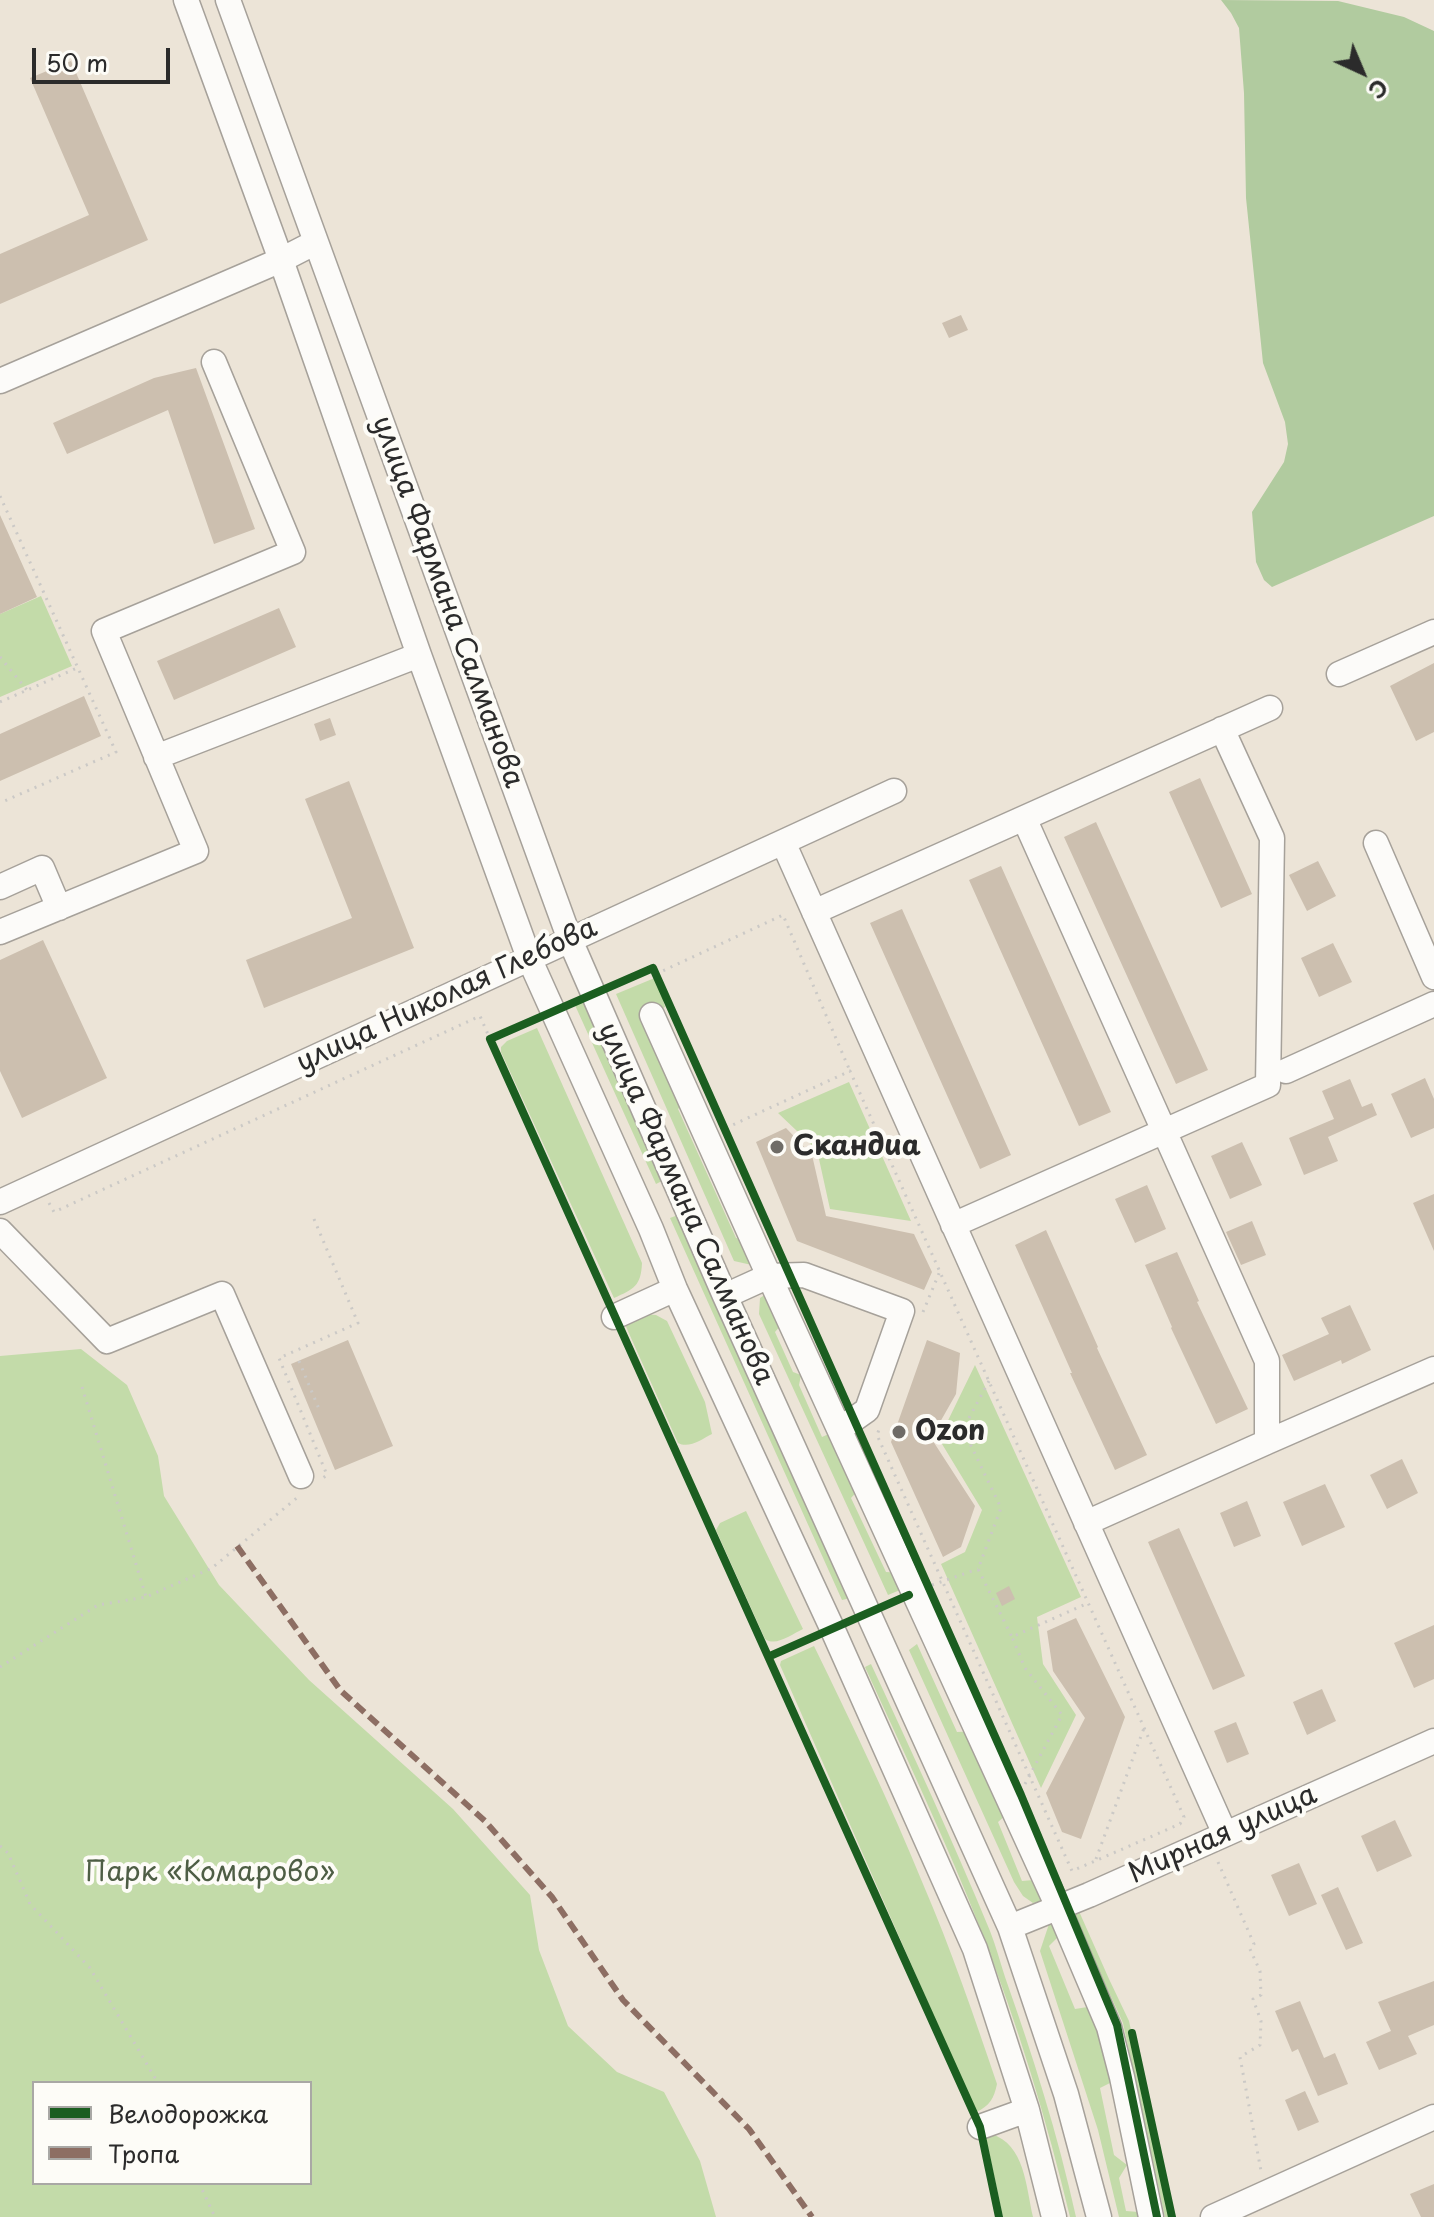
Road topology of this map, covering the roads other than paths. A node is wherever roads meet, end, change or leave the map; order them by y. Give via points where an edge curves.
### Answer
1 (186, 0) edge
2 (228, 0) edge
3 (316, 242) junction
4 (281, 260) junction
5 (214, 362) dead end
6 (0, 381) edge
7 (1434, 632) edge
8 (419, 655) junction
9 (1339, 674) dead end
10 (1270, 708) dead end
11 (1222, 729) junction
12 (156, 757) junction
13 (894, 791) dead end
14 (1024, 818) junction
15 (783, 842) junction
16 (1376, 843) dead end
17 (0, 887) edge
18 (59, 908) junction
19 (814, 912) junction
20 (0, 932) edge
21 (570, 940) junction
22 (529, 958) junction
23 (1434, 977) edge
24 (1434, 1004) edge
25 (652, 1015) dead end
26 (1286, 1071) dead end
27 (1163, 1131) junction
28 (0, 1202) edge
29 (689, 1212) junction
30 (953, 1225) junction
31 (651, 1229) junction
32 (0, 1231) edge
33 (769, 1276) junction
34 (675, 1289) junction
35 (725, 1296) junction
36 (614, 1317) dead end
37 (1434, 1369) edge
38 (840, 1429) junction
39 (1270, 1440) junction
40 (307, 1484) road end
41 (1086, 1523) junction
42 (1434, 1741) edge
43 (1217, 1838) junction
44 (1058, 1907) junction
45 (1010, 1927) junction
46 (1027, 2110) junction
47 (1434, 2117) edge
48 (980, 2127) dead end
49 (1054, 2217) edge
50 (1099, 2217) edge
51 (1151, 2217) edge
52 (1213, 2217) edge

1 - 4 street, улица Фармана Салманова
2 - 3 street, улица Фармана Салманова
3 - 4 street
3 - 21 street, улица Фармана Салманова
4 - 6 street
4 - 8 street, улица Фармана Салманова
5 - 12 street via 293,552 104,631
7 - 9 street
8 - 12 street
8 - 22 street, улица Фармана Салманова
10 - 11 street
11 - 14 street
11 - 27 street via 1272,838 1268,1085
12 - 18 street via 196,851
13 - 15 street, улица Николая Глебова
14 - 19 street
14 - 27 street
15 - 19 street
15 - 21 street, улица Николая Глебова
16 - 23 street
17 - 18 street via 42,868
18 - 20 street
19 - 30 street
21 - 22 street, улица Николая Глебова
21 - 29 street, улица Фармана Салманова
22 - 28 street, улица Николая Глебова
22 - 31 street, улица Фармана Салманова
24 - 26 street
25 - 33 street
27 - 30 street
27 - 39 street via 1267,1361
29 - 31 street via 674,1199 660,1199 650,1211
29 - 35 street, улица Фармана Салманова
30 - 41 street
31 - 34 street, улица Фармана Салманова
32 - 40 street via 107,1341 222,1294
33 - 35 street
33 - 38 street
33 - 38 street via 804,1275 902,1311 867,1410
34 - 36 street
34 - 46 street, улица Фармана Салманова via 975,1949
35 - 45 street, улица Фармана Салманова
37 - 39 street
38 - 44 street
39 - 41 street
41 - 43 street
42 - 43 street, Мирная улица
43 - 44 street, Мирная улица
44 - 45 street, Мирная улица
44 - 51 street via 1109,2027
45 - 50 street, улица Фармана Салманова via 1066,2094
46 - 48 street
46 - 49 street, улица Фармана Салманова
47 - 52 street

